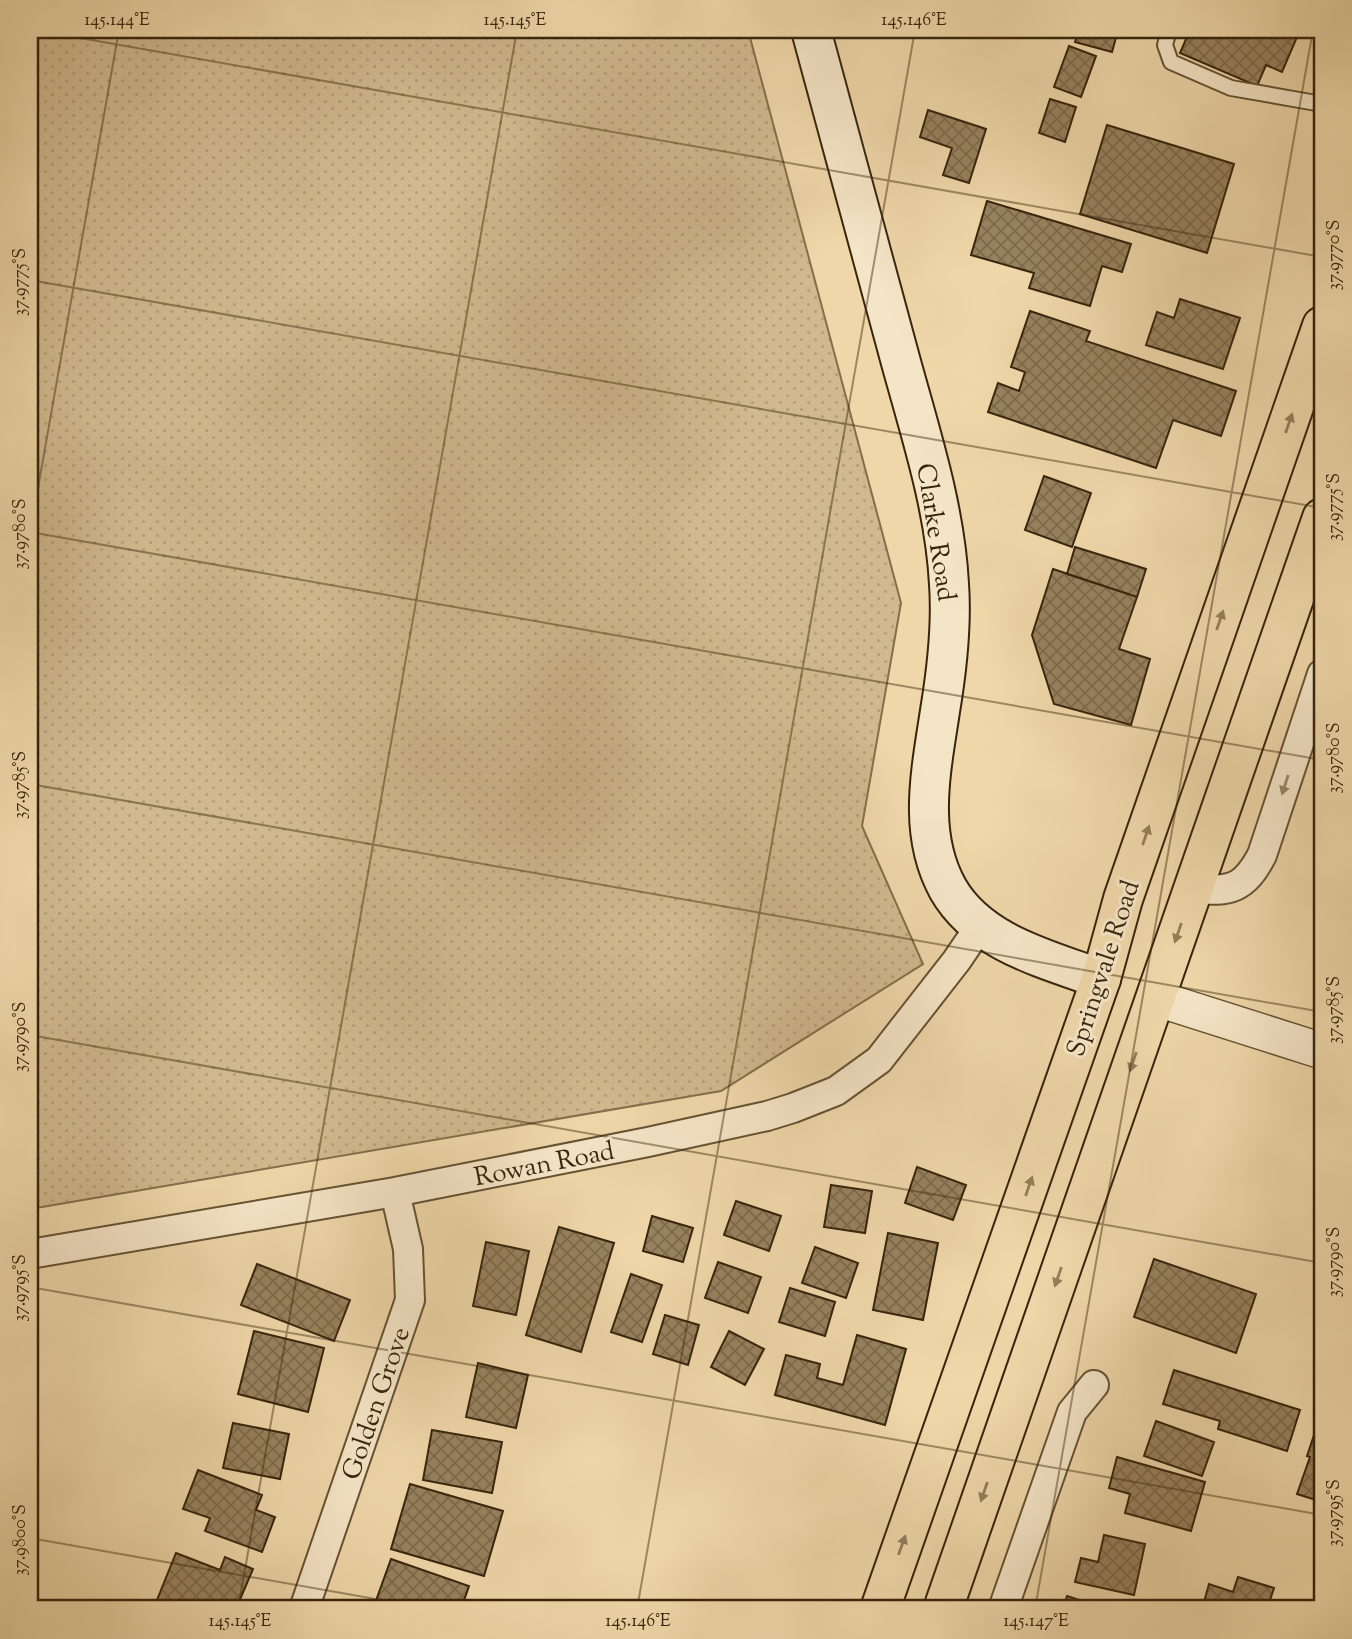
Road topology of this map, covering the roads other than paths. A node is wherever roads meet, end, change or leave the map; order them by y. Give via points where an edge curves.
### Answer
1 (811, 30) edge
2 (1169, 30) edge
3 (1322, 104) edge
4 (1322, 326) edge
5 (1322, 518) edge
6 (1313, 579) edge
7 (1322, 674) edge
8 (1193, 889) junction
9 (981, 926) junction
10 (1101, 979) junction
11 (1155, 998) junction
12 (1322, 1051) edge
13 (395, 1192) junction
14 (30, 1254) edge
15 (1094, 1385) dead end
16 (304, 1609) edge
17 (880, 1609) edge
18 (943, 1609) edge
19 (1003, 1609) edge

1 - 9 main road, Clarke Road via 940,514 949,583 949,637 927,814 936,862 948,889
2 - 3 lane via 1165,45 1171,62 1231,88
10 -> 4 highway, Springvale Road via 1123,899
5 - 6 highway
6 - 8 highway
7 -> 8 street via 1252,874 1240,885
8 -> 11 highway
9 - 10 main road, Clarke Road via 1035,955
9 - 13 street, Rowan Road via 879,1060 836,1091 767,1116
10 - 11 highway, Clarke Road
17 -> 10 highway, Springvale Road
11 - 12 street
11 -> 18 highway
13 - 14 street, Rowan Road
13 - 16 street, Golden Grove via 408,1249 410,1300
15 - 19 street via 1072,1412

